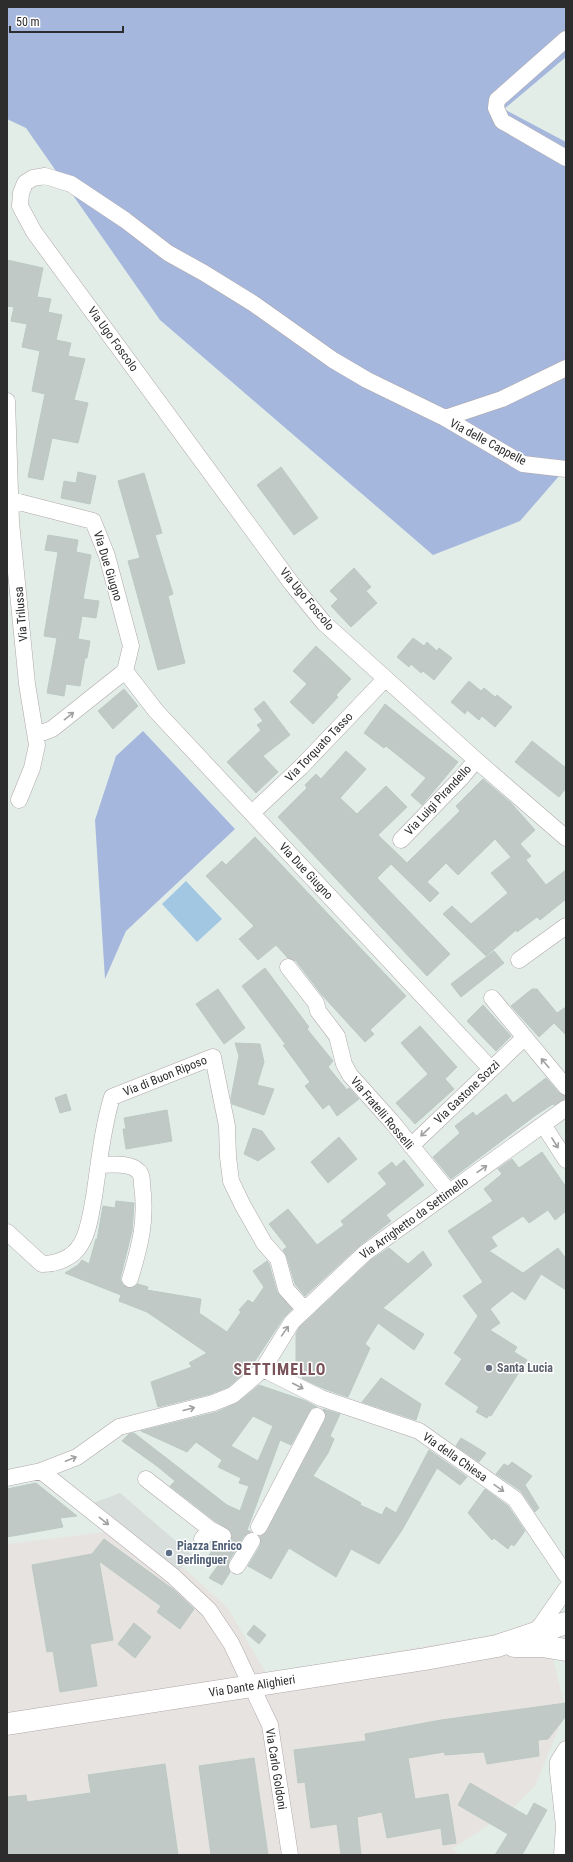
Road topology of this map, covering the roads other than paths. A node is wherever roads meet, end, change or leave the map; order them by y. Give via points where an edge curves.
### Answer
1 (566, 39) edge
2 (566, 158) edge
3 (566, 368) edge
4 (7, 401) edge
5 (445, 418) junction
6 (566, 469) edge
7 (11, 500) junction
8 (125, 671) junction
9 (385, 679) junction
10 (36, 735) junction
11 (476, 760) junction
12 (19, 800) dead end
13 (252, 813) junction
14 (566, 838) edge
15 (401, 840) dead end
16 (566, 926) edge
17 (519, 960) dead end
18 (288, 967) dead end
19 (492, 998) dead end
20 (524, 1038) junction
21 (491, 1069) junction
22 (566, 1088) edge
23 (566, 1108) edge
24 (544, 1126) junction
25 (410, 1146) junction
26 (566, 1160) edge
27 (99, 1165) junction
28 (449, 1192) junction
29 (7, 1232) edge
30 (130, 1279) dead end
31 (304, 1309) junction
32 (263, 1369) junction
33 (322, 1407) junction
34 (41, 1471) junction
35 (7, 1478) edge
36 (146, 1480) dead end
37 (259, 1527) dead end
38 (212, 1535) dead end
39 (252, 1541) dead end
40 (237, 1566) dead end
41 (566, 1574) edge
42 (566, 1589) edge
43 (566, 1623) edge
44 (533, 1634) junction
45 (496, 1646) junction
46 (566, 1650) edge
47 (252, 1686) junction
48 (7, 1724) edge
49 (566, 1749) edge
50 (290, 1855) edge
51 (562, 1855) edge

1 - 2 street via 497,100 496,108 502,121
3 - 5 street, Via delle Cappelle via 502,399
4 - 7 street, Via Trilussa
5 - 6 street, Via delle Cappelle via 523,464
5 - 9 street, Via Ugo Foscolo via 367,380 333,360 247,300 168,253 125,220 70,184 45,176 33,178 26,183 21,193 20,206 34,232 292,584 324,623
7 - 8 street, Via Due Giugno via 93,521 107,556 131,646
7 - 10 street, Via Trilussa via 27,684
10 -> 8 street via 52,730
8 - 13 street, Via Due Giugno via 156,711
9 - 11 street, Via Ugo Foscolo
9 - 13 street, Via Torquato Tasso via 301,767
10 - 12 street, Via Trilussa via 37,745 32,768
11 - 14 street, Via Ugo Foscolo
11 - 15 street, Via Luigi Pirandello
13 - 21 street, Via Due Giugno
16 - 17 street
18 - 25 street, Via Fratelli Rosselli via 337,1036 344,1064 350,1075
19 - 20 street
20 - 21 street, Via Gastone Sozzi
22 -> 20 street
21 -> 25 street, Via Gastone Sozzi
23 - 24 street, Via Arrighetto da Settimello
24 -> 26 street
28 -> 24 street, Via Arrighetto da Settimello
25 - 28 street, Via Fratelli Rosselli
27 - 29 street, Via di Buon Riposo via 90,1222 81,1244 72,1255 60,1262 42,1264
27 - 30 street via 130,1166 141,1176 145,1205 143,1232
27 - 31 street, Via di Buon Riposo via 112,1097 213,1057 226,1119 232,1181 264,1243 278,1259 286,1289
28 - 31 street, Via Arrighetto da Settimello via 365,1253
32 -> 31 street, Via Arrighetto da Settimello via 282,1335
32 -> 33 street, Via della Chiesa
34 -> 32 street, Via Arrighetto da Settimello via 77,1457 119,1427 213,1403 233,1395
33 - 37 street
33 -> 41 street, Via della Chiesa via 419,1431 515,1499
34 - 35 street, Via Arrighetto da Settimello
34 -> 47 street via 170,1573 209,1610 231,1643
36 - 38 street
39 - 40 street
42 - 44 street
43 - 44 main road, Via Dante Alighieri
44 - 45 main road, Via Dante Alighieri
45 - 46 main road, Via Dante Alighieri via 542,1646
45 - 47 main road, Via Dante Alighieri
47 - 48 main road, Via Dante Alighieri
47 - 50 street, Via Carlo Goldoni via 270,1725
49 - 51 street via 558,1762 564,1826

